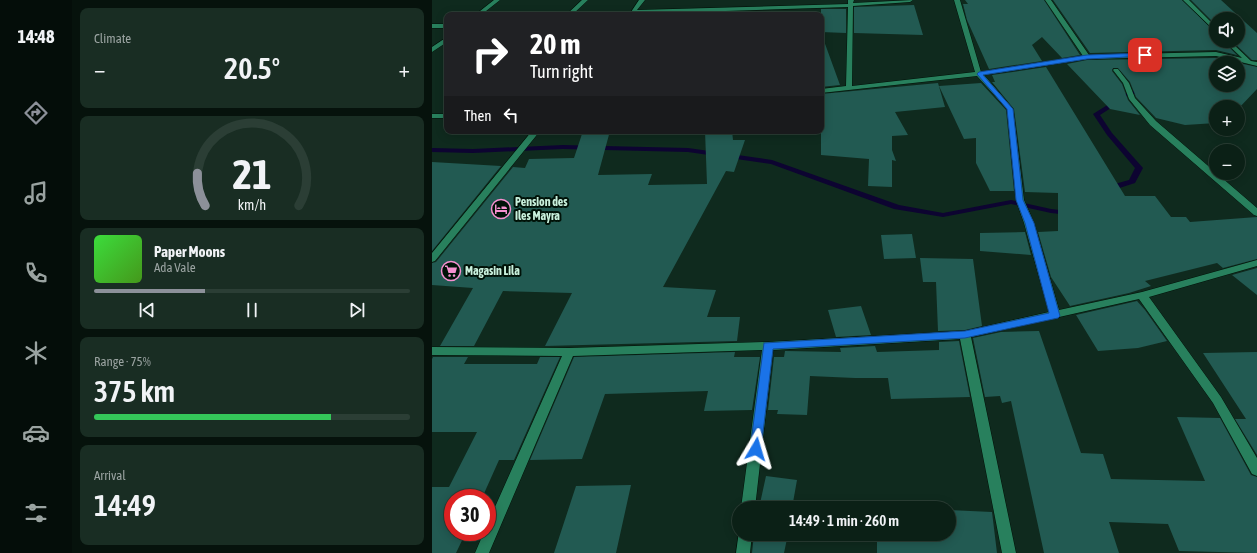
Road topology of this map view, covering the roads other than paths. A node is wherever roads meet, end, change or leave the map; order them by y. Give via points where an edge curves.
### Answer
1 (497, 0) edge
2 (585, 0) edge
3 (642, 0) edge
4 (910, 0) edge
5 (957, 0) edge
6 (1048, 0) edge
7 (1186, 0) edge
8 (851, 2) edge
9 (742, 6) junction
10 (482, 12) edge
11 (572, 12) edge
12 (633, 12) edge
13 (648, 12) edge
14 (739, 12) edge
15 (1209, 23) edge
16 (432, 26) edge
17 (444, 26) edge
18 (444, 41) edge
19 (1234, 48) edge
20 (432, 50) edge
21 (1087, 57) junction
22 (1249, 62) junction
23 (1257, 64) edge
24 (1116, 70) dead end
25 (979, 74) junction
26 (850, 88) junction
27 (824, 91) edge
28 (432, 116) edge
29 (444, 116) edge
30 (534, 134) edge
31 (1257, 213) edge
32 (432, 259) edge
33 (1257, 263) edge
34 (1142, 295) junction
35 (1055, 316) junction
36 (965, 335) junction
37 (768, 346) junction
38 (432, 351) edge
39 (569, 352) junction
40 (1257, 470) edge
41 (749, 501) edge
42 (744, 541) edge
43 (482, 553) edge
44 (743, 553) edge
45 (1009, 553) edge

1 - 10 street
2 - 11 street
3 - 12 street
4 - 8 street
5 - 25 street
6 - 21 street
7 - 15 street
8 - 9 street
8 - 26 street
9 - 13 street
9 - 14 street
16 - 17 street
18 - 20 street
19 - 22 street
21 - 22 street via 1216,54
21 - 25 street
22 - 23 street
24 - 31 street via 1126,83 1132,99 1158,127
25 - 26 street
25 - 35 street via 1010,109 1020,200 1030,223
26 - 27 street
28 - 29 street
30 - 32 street
33 - 34 street
34 - 35 street
34 - 40 street via 1217,400
35 - 36 street
36 - 37 street
36 - 45 street
37 - 39 street
37 - 41 street
38 - 39 street
39 - 43 street
42 - 44 street

